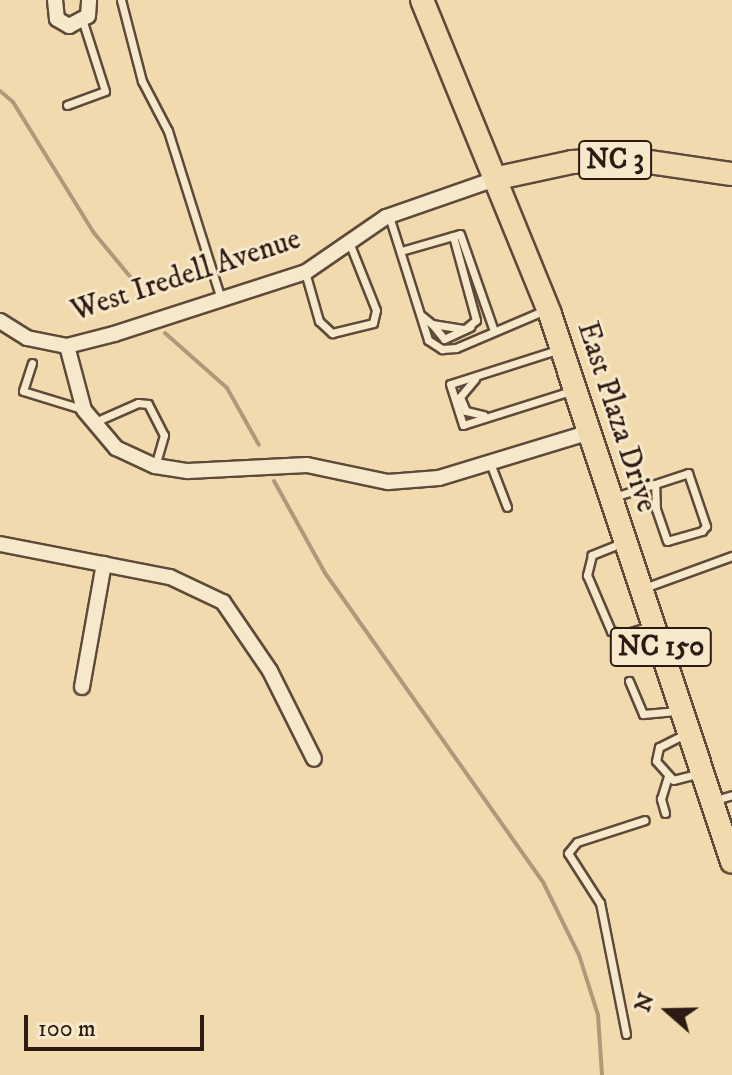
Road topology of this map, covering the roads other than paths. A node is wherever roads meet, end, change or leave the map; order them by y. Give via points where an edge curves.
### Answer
1 (55, 0) edge
2 (89, 0) edge
3 (121, 0) edge
4 (422, 0) edge
5 (83, 22) junction
6 (67, 105) dead end
7 (732, 174) edge
8 (498, 178) junction
9 (389, 216) junction
10 (453, 236) junction
11 (349, 242) junction
12 (401, 251) junction
13 (305, 272) junction
14 (221, 299) junction
15 (548, 309) junction
16 (420, 314) junction
17 (0, 321) edge
18 (432, 324) junction
19 (471, 327) junction
20 (493, 328) junction
21 (67, 346) junction
22 (562, 348) junction
23 (32, 363) dead end
24 (480, 375) junction
25 (575, 389) junction
26 (532, 403) junction
27 (84, 410) junction
28 (94, 422) junction
29 (590, 432) junction
30 (490, 463) junction
31 (155, 466) junction
32 (655, 484) junction
33 (612, 498) junction
34 (507, 507) dead end
35 (626, 541) junction
36 (0, 544) edge
37 (732, 556) edge
38 (104, 564) junction
39 (642, 589) junction
40 (654, 625) junction
41 (629, 681) dead end
42 (82, 687) dead end
43 (683, 710) junction
44 (690, 733) junction
45 (314, 759) dead end
46 (703, 773) junction
47 (668, 776) junction
48 (722, 798) edge
49 (665, 813) dead end
50 (645, 820) dead end
51 (732, 862) edge
52 (626, 1034) dead end

1 - 5 street via 54,12 63,24
2 - 5 street
3 - 14 lane via 142,81 168,131
4 - 8 main road, East Plaza Drive / NC 150
5 - 6 lane via 105,91
7 - 8 main road, West Iredell Avenue / NC 3 via 629,159 572,162
8 - 9 street, West Iredell Avenue
8 - 15 main road, East Plaza Drive / NC 150
9 - 11 street, West Iredell Avenue
9 - 12 lane
10 - 12 lane
10 - 19 lane via 477,310
10 - 20 lane via 460,234
11 - 13 street, West Iredell Avenue
11 - 13 lane via 376,310 373,323 332,333 319,321
12 - 16 lane
13 - 14 street, West Iredell Avenue
14 - 21 street, West Iredell Avenue
15 - 20 lane
15 - 22 main road, East Plaza Drive / NC 150
16 - 18 lane
16 - 20 lane via 428,340 442,349 456,348
17 - 21 street via 27,338
18 - 19 lane
18 - 19 lane via 444,339
21 - 27 street
22 - 24 lane
22 - 25 main road, East Plaza Drive / NC 150
23 - 27 lane via 23,391
24 - 26 lane via 460,397 471,415
24 - 26 lane via 450,384 463,425
25 - 26 lane
25 - 29 main road, East Plaza Drive / NC 150
27 - 28 street
28 - 31 street via 116,448
28 - 31 lane via 138,403 148,404 164,435
29 - 30 street
29 - 33 main road, East Plaza Drive / NC 150
30 - 31 street via 439,478 388,482 307,465 188,471
30 - 34 lane
32 - 32 lane via 688,473 706,526 702,531 667,541 656,509
32 - 33 lane
33 - 35 main road, East Plaza Drive / NC 150
35 - 39 main road, East Plaza Drive / NC 150
35 - 40 lane via 592,555 587,575 611,631 624,634
36 - 38 street
37 - 39 lane
38 - 42 street
38 - 45 street via 170,577 223,602 270,671
39 - 40 main road, East Plaza Drive / NC 150
40 - 43 main road, East Plaza Drive / NC 150
41 - 43 lane via 643,714
43 - 44 main road, East Plaza Drive / NC 150
44 - 46 main road, East Plaza Drive / NC 150
44 - 47 lane via 659,747 656,761
46 - 47 lane via 673,780
46 - 48 main road, East Plaza Drive / NC 150
47 - 49 lane via 661,799
48 - 51 main road, East Plaza Drive / NC 150
50 - 52 lane via 577,842 568,853 600,903

